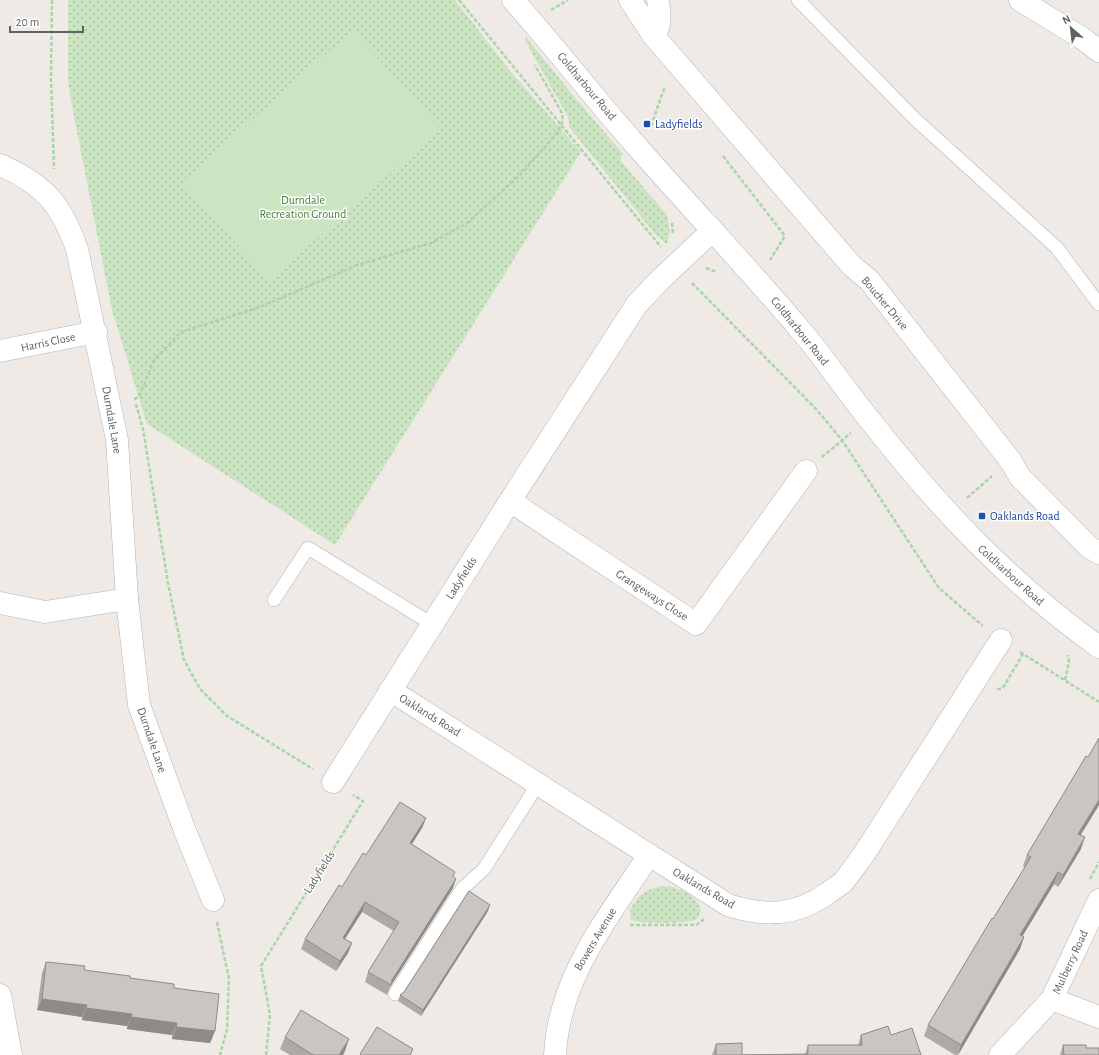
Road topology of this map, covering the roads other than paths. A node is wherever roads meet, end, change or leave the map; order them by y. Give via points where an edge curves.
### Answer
1 (513, 0) edge
2 (630, 0) edge
3 (658, 0) edge
4 (798, 0) edge
5 (1020, 0) edge
6 (653, 35) junction
7 (1099, 51) edge
8 (0, 165) edge
9 (713, 230) junction
10 (1099, 304) edge
11 (96, 332) junction
12 (0, 351) edge
13 (806, 471) road end
14 (510, 501) junction
15 (1099, 554) edge
16 (127, 598) junction
17 (274, 600) dead end
18 (0, 603) edge
19 (432, 624) junction
20 (1001, 640) road end
21 (1099, 647) edge
22 (390, 690) junction
23 (333, 782) road end
24 (538, 784) junction
25 (649, 855) junction
26 (213, 900) road end
27 (1099, 900) edge
28 (395, 994) dead end
29 (0, 995) edge
30 (1052, 999) junction
31 (1099, 1017) edge
32 (11, 1055) edge
33 (555, 1055) edge
34 (1000, 1055) edge

1 - 9 street, Coldharbour Road via 640,150
2 - 6 street, Boucher Drive
3 - 6 street via 659,24
4 - 10 lane via 915,119 1057,248
5 - 7 street
6 - 15 street, Boucher Drive via 852,266 869,280 1020,476 1089,547
8 - 11 street, Durndale Lane via 20,174 37,186 55,203 68,224 77,249
9 - 14 street, Ladyfields via 637,304
9 - 21 street, Coldharbour Road via 809,340 922,485 990,558 1022,588
11 - 12 street, Harris Close
11 - 16 street, Durndale Lane via 117,440
13 - 14 street, Grangeways Close via 696,624
14 - 19 street, Ladyfields
16 - 18 street via 45,612
16 - 26 street, Durndale Lane via 140,705 184,831
17 - 19 lane via 308,548
19 - 22 street, Ladyfields
20 - 25 street, Oaklands Road via 864,854 842,883 817,901 795,910 773,913 749,912 728,904
22 - 23 street, Ladyfields
22 - 24 street, Oaklands Road
24 - 25 street, Oaklands Road
24 - 28 lane via 484,869 462,888
25 - 33 street, Bowers Avenue via 581,959 562,1011
27 - 30 street, Mulberry Road
29 - 32 street
30 - 31 street
30 - 34 street, Mulberry Road

